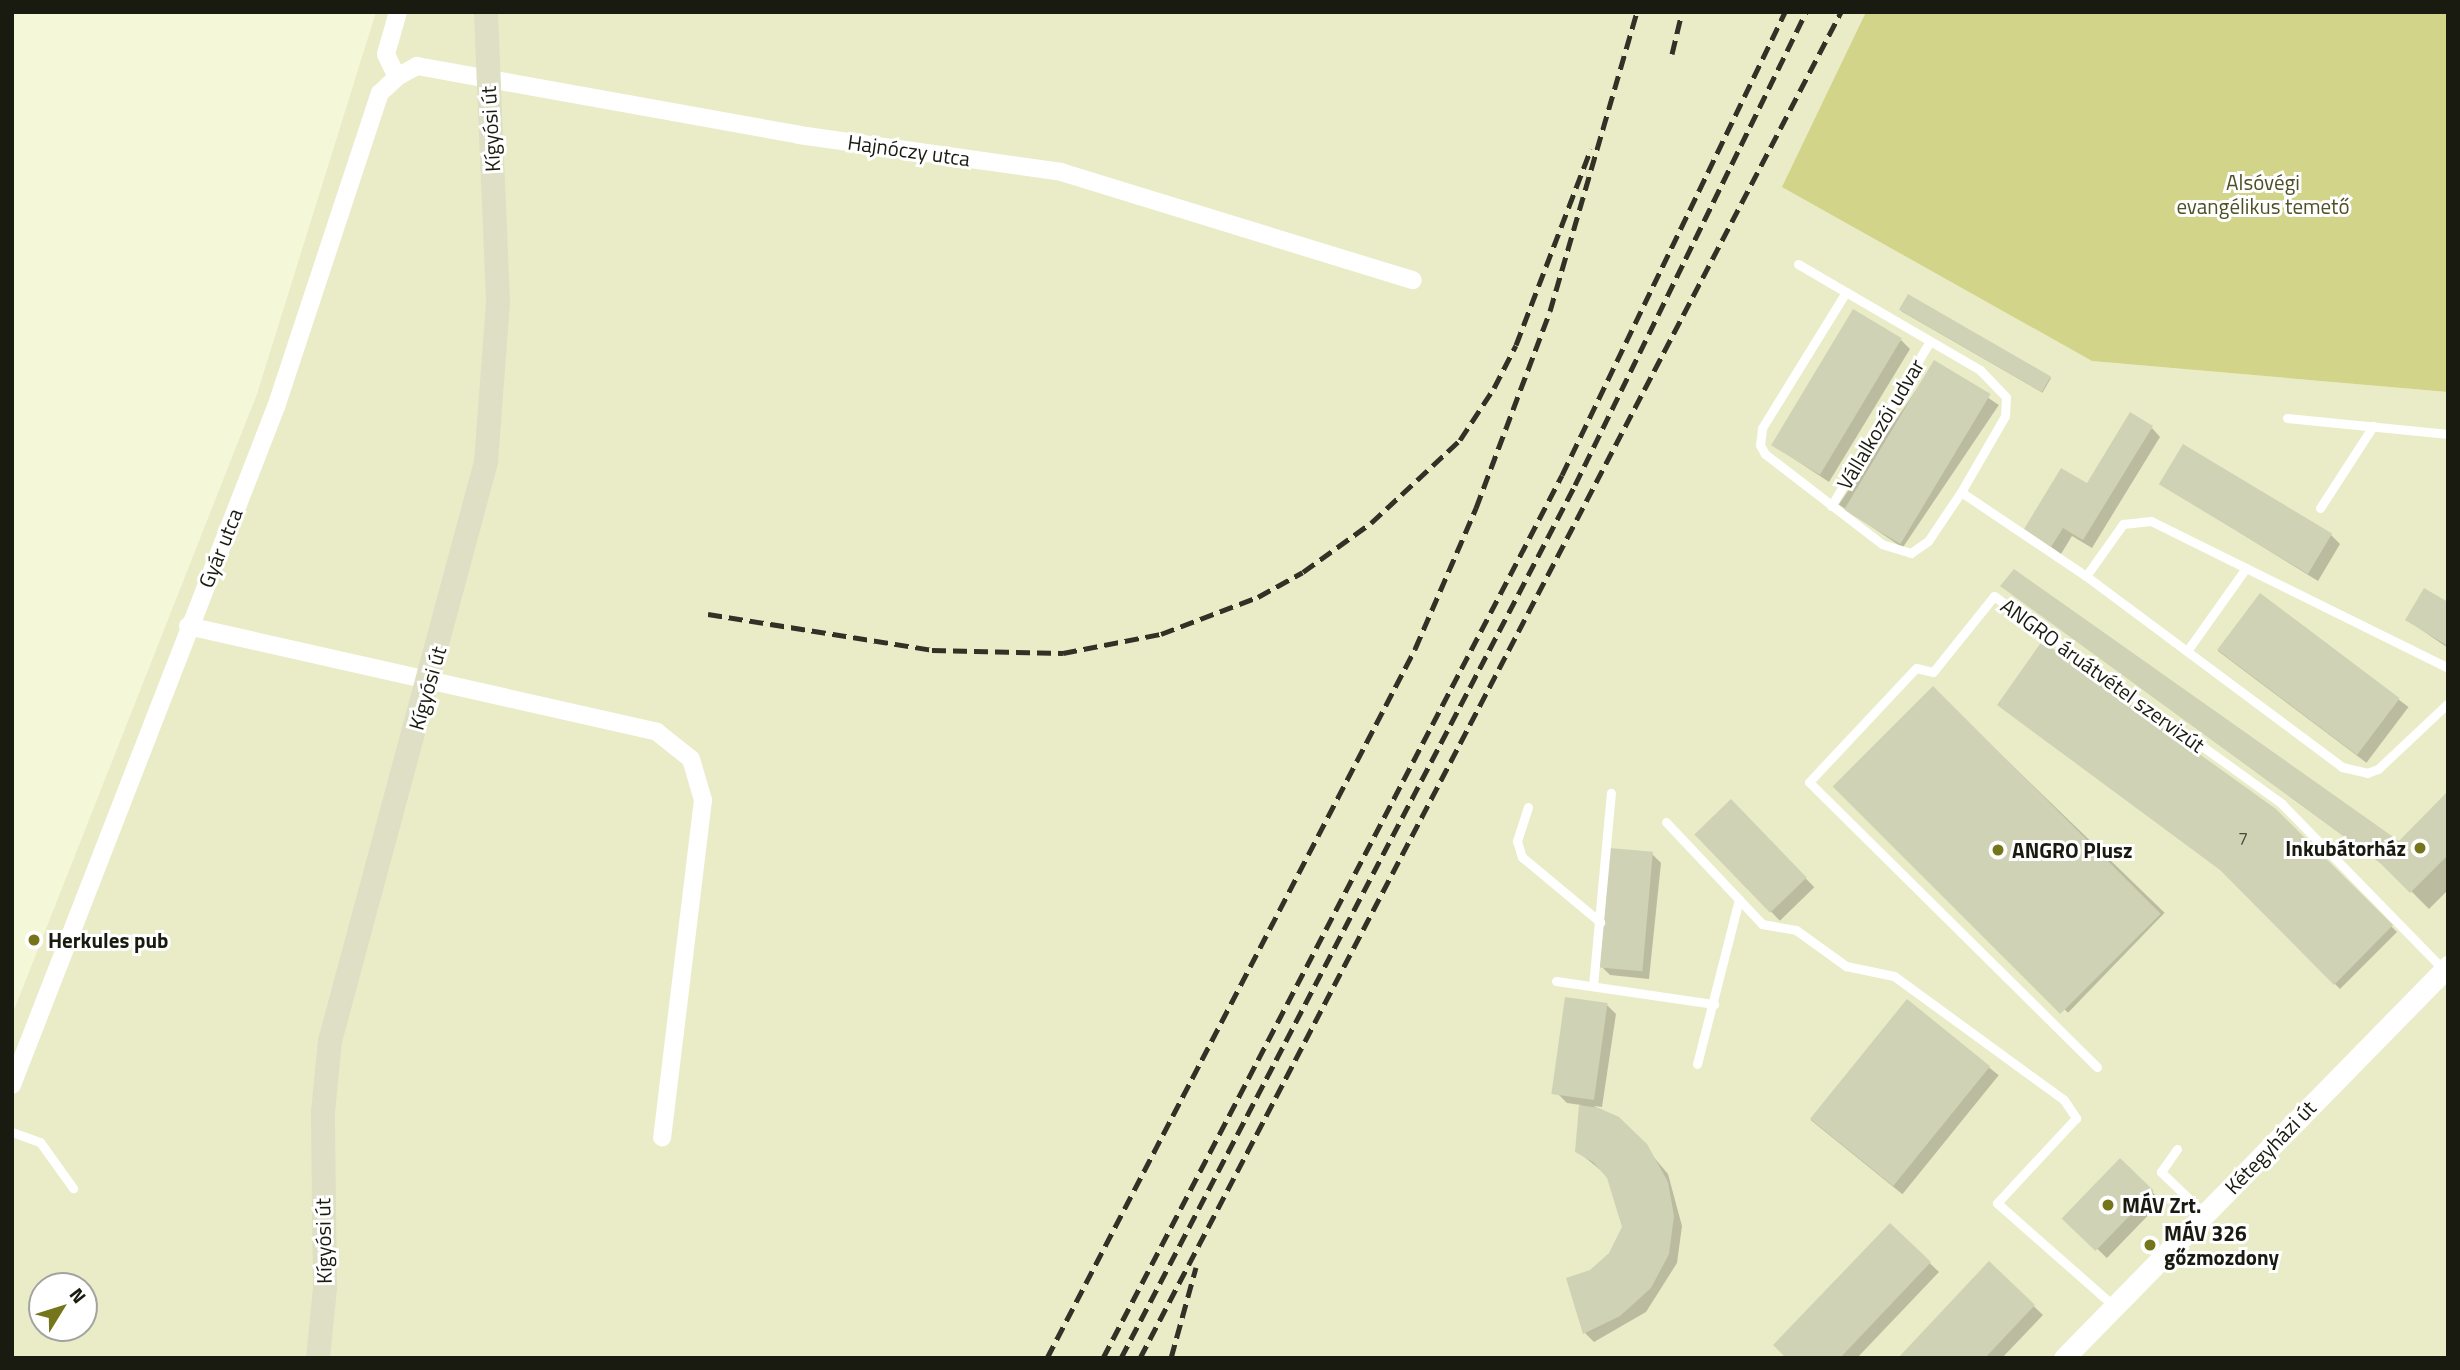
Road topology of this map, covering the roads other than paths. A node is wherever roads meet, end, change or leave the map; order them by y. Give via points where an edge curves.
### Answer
1 (398, 12) edge
2 (486, 12) edge
3 (397, 77) junction
4 (487, 79) junction
5 (1798, 264) dead end
6 (1413, 280) dead end
7 (1846, 292) junction
8 (1930, 341) junction
9 (2287, 418) dead end
10 (2373, 426) junction
11 (2448, 434) edge
12 (1961, 492) junction
13 (1831, 506) junction
14 (2320, 508) dead end
15 (2246, 568) junction
16 (2086, 576) junction
17 (188, 626) junction
18 (2187, 651) junction
19 (2448, 668) edge
20 (430, 681) junction
21 (2448, 704) edge
22 (1611, 793) dead end
23 (1528, 807) dead end
24 (1666, 821) dead end
25 (1740, 900) junction
26 (1600, 922) junction
27 (2446, 968) edge
28 (1556, 981) dead end
29 (1593, 986) junction
30 (1714, 1004) junction
31 (1697, 1064) dead end
32 (2097, 1068) dead end
33 (12, 1085) edge
34 (12, 1132) edge
35 (662, 1138) dead end
36 (2177, 1149) dead end
37 (74, 1188) dead end
38 (2205, 1214) junction
39 (2114, 1307) junction
40 (318, 1358) edge
41 (2064, 1358) edge

1 - 3 street via 386,54
2 - 4 main road, Kígyósi út
3 - 4 street, Hajnóczy utca via 417,66
3 - 17 street, Gyár utca via 380,93 276,407
4 - 6 street, Hajnóczy utca via 799,135 1061,172
4 - 20 main road, Kígyósi út via 498,301 494,387 486,462
5 - 7 lane
7 - 8 lane
7 - 13 lane via 1760,436 1765,454
8 - 12 lane via 1980,370 2006,397 2005,416
8 - 13 lane, Vállalkozói udvar
9 - 10 lane
10 - 11 lane
10 - 14 lane
12 - 13 lane via 1928,541 1911,553 1882,544
12 - 16 lane
15 - 16 lane via 2140,518 2123,524
15 - 18 lane
15 - 19 lane
16 - 18 lane
17 - 20 street
17 - 33 street, Gyár utca
18 - 21 lane via 2354,772 2378,769
20 - 35 street via 657,732 691,759 703,800
20 - 40 main road, Kígyósi út via 347,963 330,1041 323,1112 325,1289
22 - 26 lane
23 - 26 lane via 1517,841 1522,857
24 - 25 lane
25 - 30 lane
25 - 39 lane via 1762,924 1796,930 1846,966 1894,976 2064,1100 2076,1118 1997,1203
26 - 29 lane
27 - 32 lane, ANGRO áruátvétel szervizút via 2282,804 1994,596 1933,672 1916,668 1810,782
27 - 38 street, Kétegyházi út
28 - 29 lane
29 - 30 lane
30 - 31 lane
34 - 37 lane via 40,1142
36 - 38 lane via 2161,1172
38 - 39 street, Kétegyházi út
39 - 41 street, Kétegyházi út

